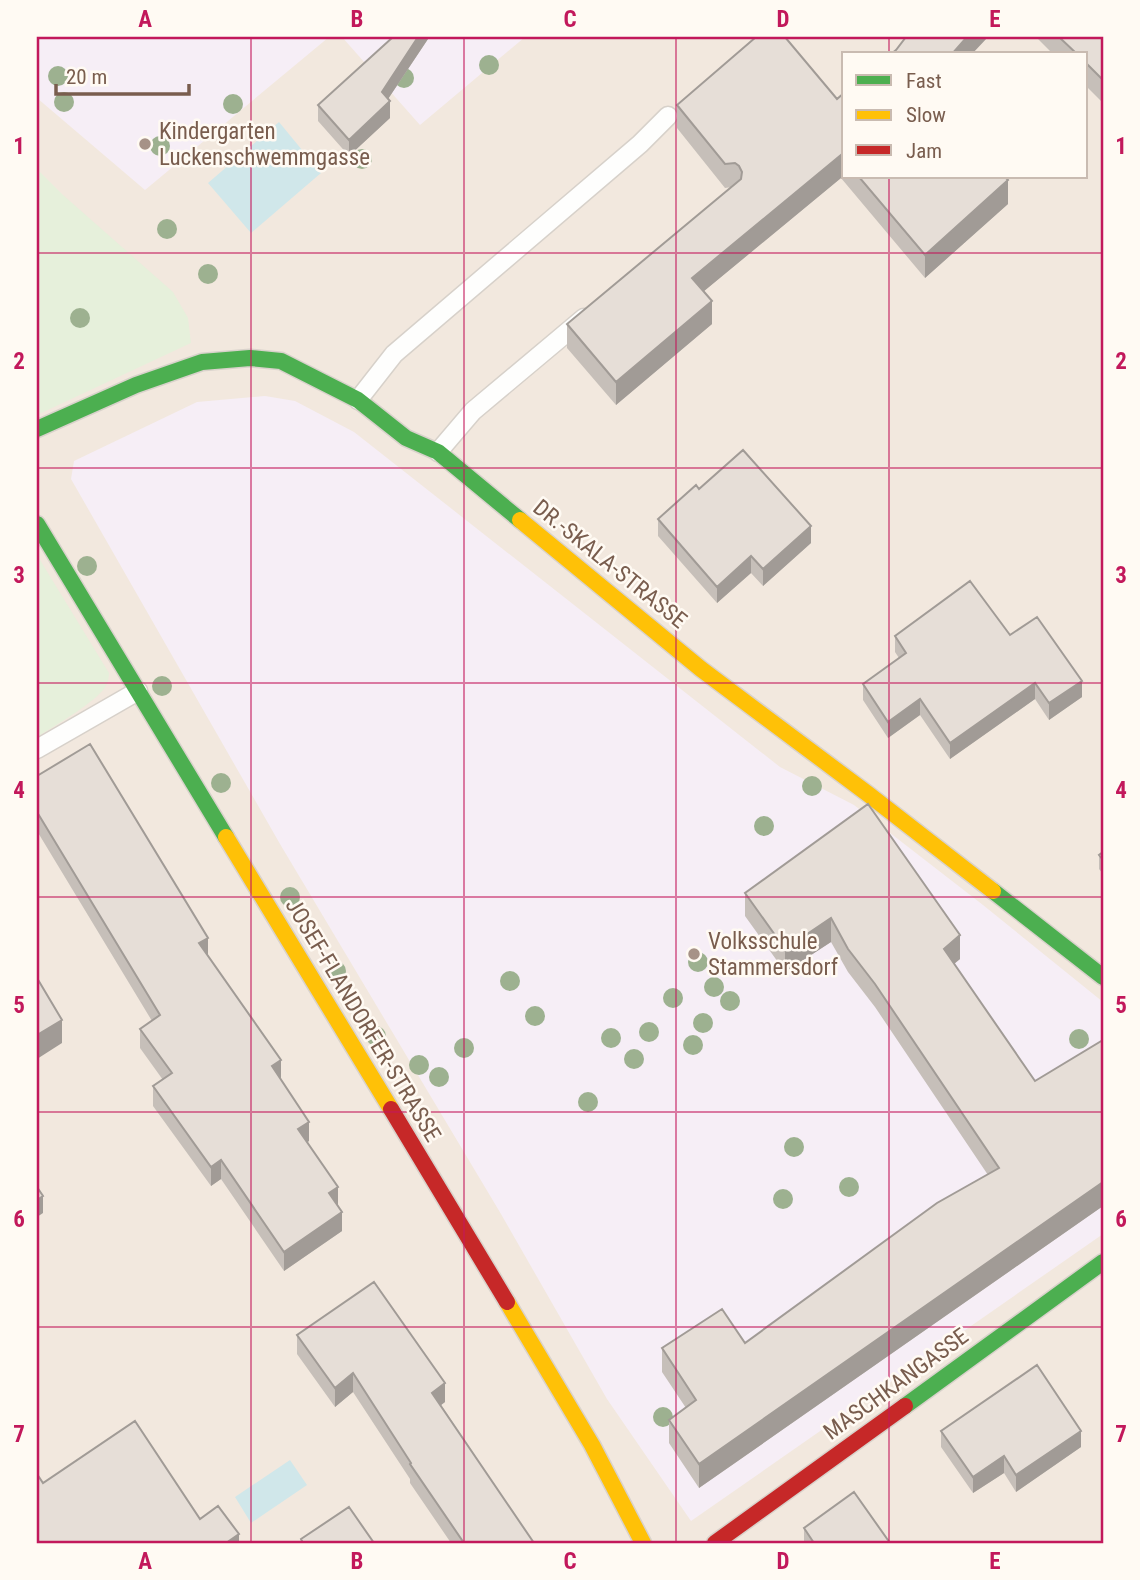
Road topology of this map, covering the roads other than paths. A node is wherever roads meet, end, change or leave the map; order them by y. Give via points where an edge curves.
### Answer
1 (668, 117) dead end
2 (596, 308) edge
3 (358, 400) junction
4 (37, 429) edge
5 (438, 452) junction
6 (37, 524) edge
7 (138, 691) junction
8 (37, 749) edge
9 (1103, 977) edge
10 (1103, 1262) edge
11 (643, 1543) edge
12 (715, 1543) edge

1 - 3 lane via 394,354
2 - 5 lane via 473,411
3 - 4 street, DR.-SKALA-STRASSE via 281,361 202,362 136,385
3 - 5 street, DR.-SKALA-STRASSE via 406,438
5 - 9 street, DR.-SKALA-STRASSE via 701,669
6 - 7 street, JOSEF-FLANDORFER-STRASSE
7 - 8 lane
7 - 11 street, JOSEF-FLANDORFER-STRASSE via 542,1359
10 - 12 street, MASCHKANGASSE

